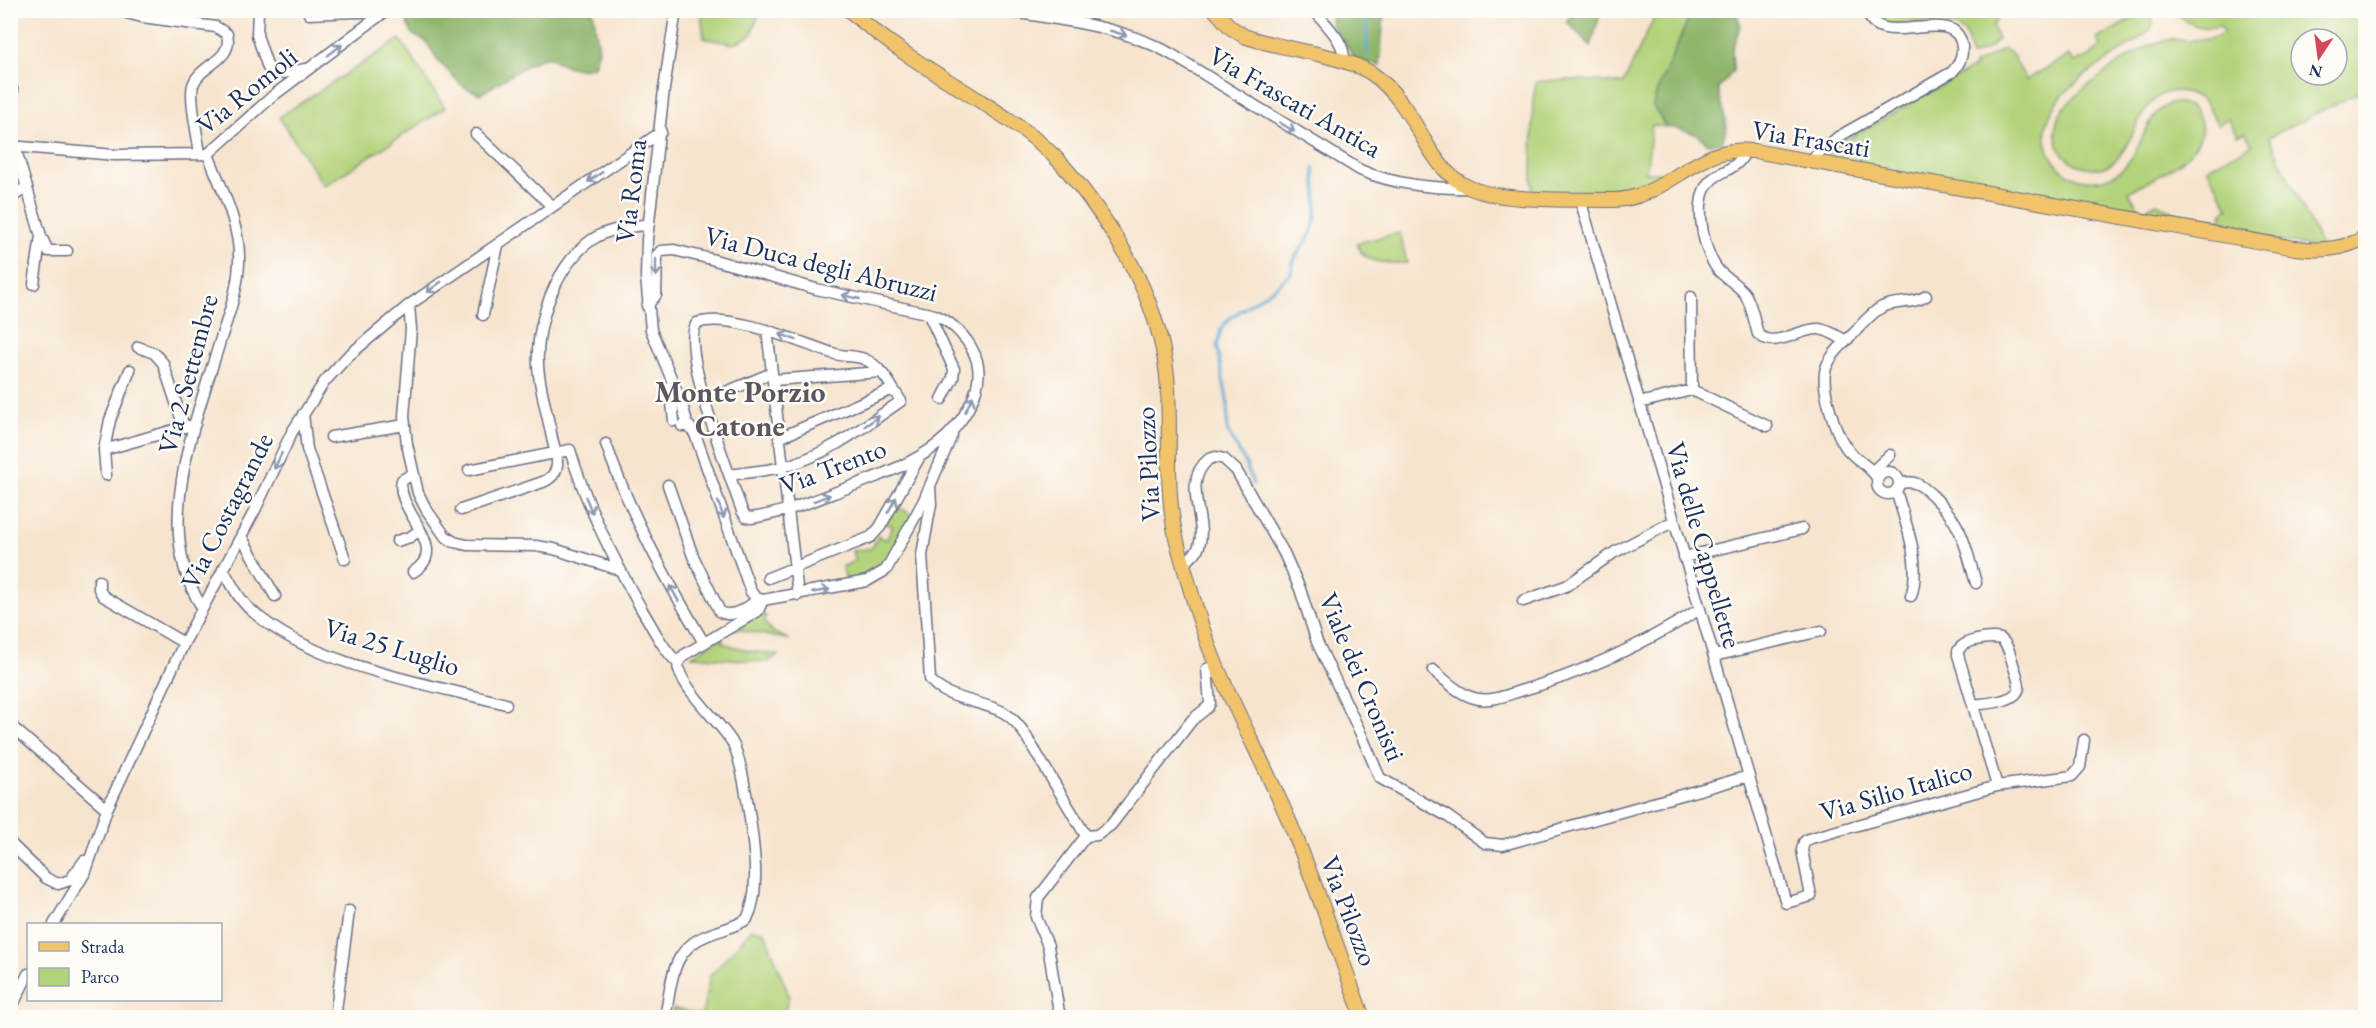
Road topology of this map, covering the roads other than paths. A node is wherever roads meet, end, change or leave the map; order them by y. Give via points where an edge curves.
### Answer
1 (115, 10) edge
2 (258, 10) edge
3 (387, 10) edge
4 (676, 10) edge
5 (849, 10) edge
6 (998, 10) edge
7 (1215, 10) edge
8 (1314, 10) edge
9 (1867, 10) edge
10 (353, 11) edge
11 (374, 12) edge
12 (309, 14) dead end
13 (1324, 16) edge
14 (1344, 63) junction
15 (310, 69) junction
16 (661, 132) junction
17 (476, 134) dead end
18 (13, 147) edge
19 (1745, 150) junction
20 (204, 154) junction
21 (1809, 161) junction
22 (27, 186) junction
23 (1470, 188) junction
24 (1580, 199) junction
25 (10, 200) edge
26 (552, 206) junction
27 (649, 224) junction
28 (41, 236) junction
29 (2366, 237) edge
30 (498, 244) junction
31 (67, 251) dead end
32 (34, 284) dead end
33 (1691, 297) dead end
34 (1926, 297) dead end
35 (409, 305) junction
36 (647, 306) junction
37 (928, 313) junction
38 (483, 315) dead end
39 (767, 330) junction
40 (1846, 341) junction
41 (138, 347) dead end
42 (130, 370) dead end
43 (881, 372) junction
44 (772, 376) junction
45 (893, 389) junction
46 (1692, 390) junction
47 (942, 399) dead end
48 (704, 401) junction
49 (1640, 403) junction
50 (303, 413) junction
51 (405, 425) junction
52 (190, 426) junction
53 (1767, 426) dead end
54 (956, 428) junction
55 (331, 437) dead end
56 (779, 438) junction
57 (606, 444) dead end
58 (932, 448) joint
59 (104, 450) junction
60 (555, 453) junction
61 (1890, 455) dead end
62 (920, 457) junction
63 (783, 467) junction
64 (469, 470) dead end
65 (413, 474) junction
66 (106, 475) dead end
67 (731, 475) junction
68 (1875, 475) junction
69 (668, 485) dead end
70 (930, 487) junction
71 (1897, 488) junction
72 (461, 510) dead end
73 (788, 511) junction
74 (1674, 521) junction
75 (1802, 529) dead end
76 (420, 530) junction
77 (241, 536) junction
78 (397, 541) dead end
79 (1684, 557) junction
80 (345, 559) dead end
81 (1184, 564) junction
82 (795, 568) junction
83 (223, 569) junction
84 (620, 570) junction
85 (413, 572) dead end
86 (768, 578) dead end
87 (99, 581) dead end
88 (1976, 583) dead end
89 (798, 595) junction
90 (275, 596) dead end
91 (1911, 596) dead end
92 (761, 600) junction
93 (1523, 600) dead end
94 (202, 607) junction
95 (1700, 609) junction
96 (1821, 631) dead end
97 (184, 643) junction
98 (704, 643) junction
99 (1714, 656) junction
100 (678, 663) junction
101 (1217, 666) junction
102 (1433, 670) dead end
103 (506, 704) dead end
104 (1973, 705) junction
105 (10, 725) edge
106 (2084, 740) dead end
107 (1749, 776) junction
108 (1996, 786) junction
109 (107, 809) junction
110 (1086, 836) junction
111 (98, 837) junction
112 (10, 843) edge
113 (1786, 903) joint
114 (349, 911) dead end
115 (55, 923) edge
116 (27, 976) edge
117 (10, 1011) edge
118 (335, 1017) edge
119 (665, 1017) edge
120 (1059, 1017) edge
121 (1363, 1017) edge

1 - 20 street, Via 2 Settembre via 216,27 227,34 226,50 197,76 192,87
2 - 15 street via 257,35 268,68 282,73
15 -> 3 street, Via Romoli
4 - 16 street, Via Roma
5 - 81 main road, Via Pilozzo via 897,49 1038,141 1072,176 1118,241 1147,299 1163,349 1172,515
6 -> 23 street, Via Frascati Antica via 1091,26 1154,46 1371,175 1411,184
7 - 14 main road, Via Frascati via 1244,36
8 - 13 street
9 - 21 street via 1871,22 1884,28 1950,29 1962,43 1961,60 1952,72 1841,135
10 - 11 street
10 - 12 street
13 - 14 street via 1341,43
14 - 23 main road, Via Frascati via 1386,84 1442,168
15 - 20 street, Via Romoli
16 -> 26 street, Via Costagrande
16 - 27 street, Via Roma
17 - 26 street
18 - 20 street, Via Romoli via 115,155
18 - 22 street
19 - 21 main road, Via Frascati
19 - 24 main road, Via Frascati via 1710,157 1637,197
19 - 40 street via 1739,164 1715,177 1703,194 1701,221 1715,266 1745,294 1762,338 1777,339 1816,329
20 - 52 street, Via 2 Settembre via 236,231 239,268 230,310
21 - 29 main road, Via Frascati via 2289,247 2334,249
22 - 25 street
22 - 28 street
23 - 24 main road, Via Frascati via 1519,197
24 - 49 street, Via delle Cappellette
26 - 30 street, Via Costagrande
27 - 36 street, Via Roma
27 - 60 street via 610,231 589,242 565,270 548,302 538,338 538,365
28 - 31 street via 48,250
28 - 32 street
30 -> 35 street, Via Costagrande
30 - 38 street
33 - 46 street
34 - 40 street via 1881,308
35 - 50 street, Via Costagrande via 334,369
35 - 51 street
37 -> 36 street, Via Duca degli Abruzzi via 823,291 717,260 667,250 657,255 656,292
36 -> 92 street, Via Roma via 681,422 695,434 751,592
37 - 47 street via 954,369
54 -> 37 street, Via Duca degli Abruzzi via 976,388 977,362 957,329
43 -> 39 street via 864,359 835,354
39 - 44 street
39 - 48 street via 722,323 695,324 695,352
40 - 68 street via 1827,366 1826,389 1842,440
41 - 52 street via 154,353 163,363
42 - 59 street via 110,420
43 - 44 street
43 - 45 street
44 - 48 street
44 - 56 street
45 - 56 street
63 -> 45 street via 849,437 901,401
46 - 49 street
46 - 53 street
48 - 67 street
49 - 74 street, Via delle Cappellette
50 -> 77 street, Via Costagrande
50 - 80 street via 307,449
51 - 55 street
51 - 65 street
52 - 59 street
52 - 94 street, Via 2 Settembre via 178,527 185,574
54 - 58 street, Via Duca degli Abruzzi
54 - 70 street
56 - 63 street
98 -> 57 street via 626,497
58 - 62 street, Via Trento
59 - 66 street
60 - 64 street
60 - 72 street via 556,470 546,481
60 -> 84 street via 570,450 587,502
61 - 68 street
73 -> 62 street, Via Trento
82 -> 62 street via 871,537
63 - 67 street
63 - 73 street
65 - 76 street via 403,478 400,487
65 - 84 street via 426,509 454,542 549,548
67 - 73 street, Via Trento via 746,517
68 - 71 street via 1890,472 1897,476
68 - 71 street via 1883,494 1890,495
69 - 92 street via 693,556 718,610 724,615 732,614
89 -> 70 street via 869,580 884,572
70 - 110 street via 922,560 930,679 940,689 998,710 1015,721
71 - 88 street via 1910,481 1920,485 1951,514 1961,531
71 - 91 street via 1915,570
73 - 82 street
74 - 79 street, Via delle Cappellette
74 - 93 street via 1615,552 1566,586
75 - 79 street
76 - 78 street
76 - 85 street via 426,543 426,557
77 - 83 street, Via Costagrande
77 - 90 street
79 - 95 street, Via delle Cappellette
81 - 101 main road, Via Pilozzo
81 - 107 street, Viale dei Cronisti via 1199,545 1198,471 1209,459 1222,458 1236,470 1284,553 1317,642 1377,775 1485,843 1503,845
82 - 86 street
82 - 89 street
83 - 94 street, Via Costagrande
83 - 103 street, Via 25 Luglio via 251,610 309,646 371,669
84 - 100 street via 663,647
87 - 97 street via 105,598
89 - 92 street
92 - 98 street via 756,613
94 - 97 street, Via Costagrande
95 - 99 street, Via delle Cappellette
95 - 102 street via 1581,670 1493,699 1470,697
96 - 99 street
97 - 109 street, Via Costagrande
98 - 100 street
99 - 107 street, Via delle Cappellette
100 - 119 street via 680,676 738,754 755,879 747,919 697,939 681,952
101 - 110 street via 1207,669 1209,706 1192,720 1111,825 1097,835
101 - 121 main road, Via Pilozzo via 1291,826
104 - 104 street, Via Silio Italico via 2017,693 2018,682 2008,646 2001,639 1958,648
104 - 108 street, Via Silio Italico
105 - 109 street
106 - 108 street via 2080,767 2072,776
107 - 113 street, Via delle Cappellette
108 - 113 street, Via Silio Italico via 1808,838 1802,850 1811,896
109 - 111 street, Via Costagrande
110 - 120 street via 1038,898 1036,917 1048,946
111 - 112 street via 74,876 60,884 46,878
111 - 115 street, Via Costagrande via 80,882
114 - 118 street
116 - 117 street

